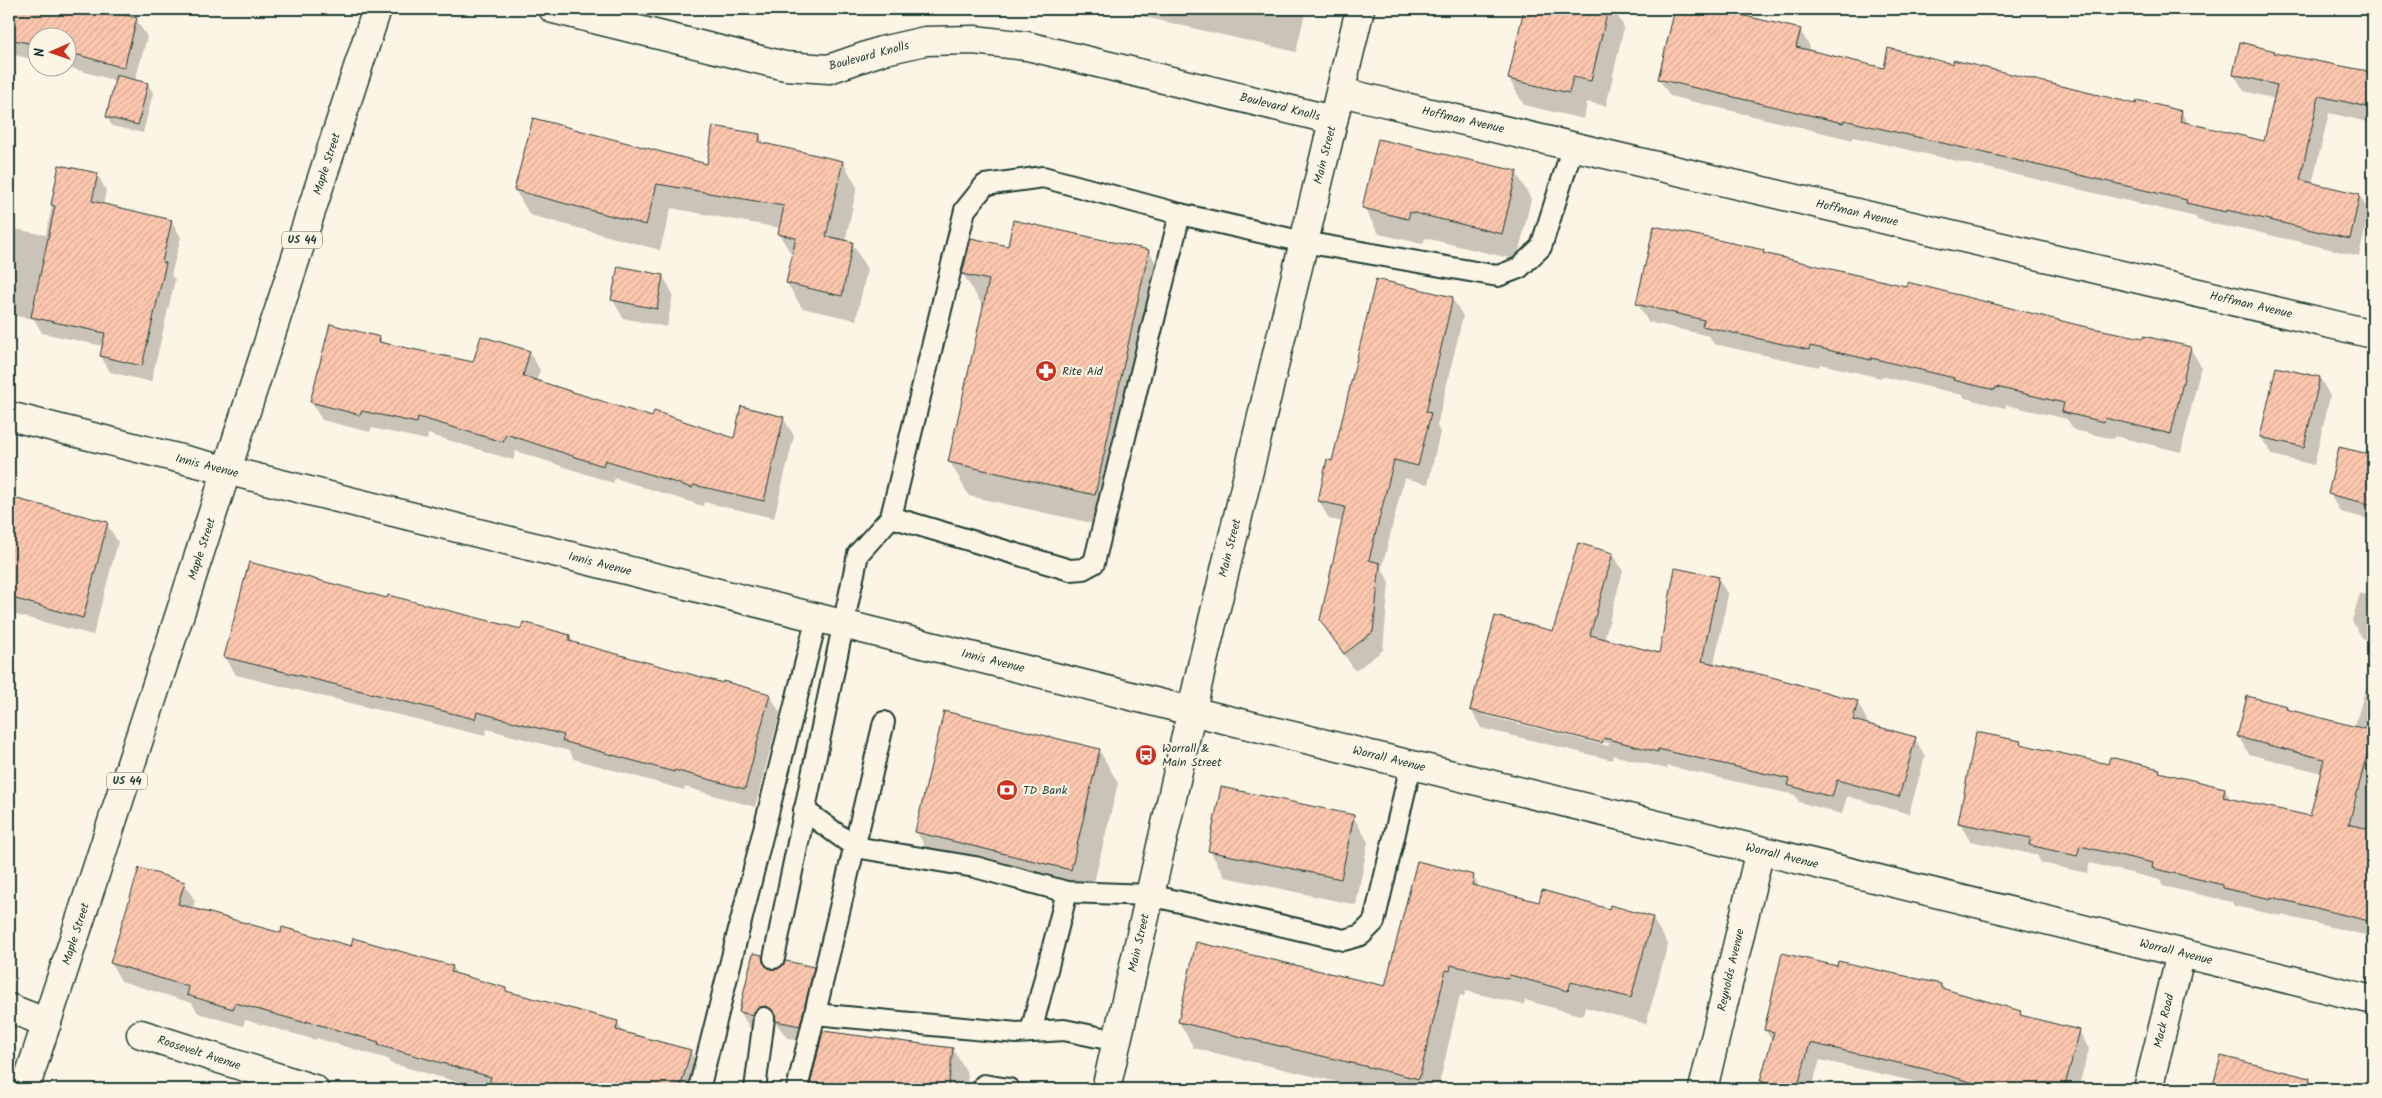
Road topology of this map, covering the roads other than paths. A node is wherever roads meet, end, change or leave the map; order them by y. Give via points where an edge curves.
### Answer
1 (377, 9) edge
2 (553, 9) edge
3 (1360, 9) edge
4 (1340, 92) junction
5 (1333, 120) junction
6 (1573, 146) junction
7 (1180, 214) junction
8 (1304, 242) junction
9 (2373, 334) edge
10 (9, 416) edge
11 (228, 472) junction
12 (891, 517) junction
13 (830, 620) junction
14 (1192, 711) junction
15 (884, 722) dead end
16 (1412, 764) junction
17 (804, 810) junction
18 (855, 847) junction
19 (1760, 850) junction
20 (1067, 892) junction
21 (1150, 895) junction
22 (2181, 953) junction
23 (774, 958) dead end
24 (2373, 1000) edge
25 (9, 1008) edge
26 (815, 1014) junction
27 (764, 1018) dead end
28 (47, 1023) junction
29 (1031, 1032) junction
30 (141, 1034) dead end
31 (1117, 1041) junction
32 (984, 1085) dead end
33 (26, 1089) edge
34 (314, 1089) edge
35 (699, 1089) edge
36 (755, 1089) edge
37 (797, 1089) edge
38 (1009, 1089) edge
39 (1106, 1089) edge
40 (1703, 1089) edge
41 (2148, 1089) edge

1 - 11 main road, Maple Street / US 44
2 - 5 main road, Boulevard Knolls via 784,66 829,69 881,51 925,41 974,40 1027,46
3 - 4 main road, Main Street
4 - 5 main road, Main Street
4 - 6 main road, Hoffman Avenue
5 - 8 main road, Main Street
6 - 8 lane via 1541,247 1519,268 1498,276
6 - 9 main road, Hoffman Avenue
7 - 8 lane
7 - 12 lane via 1043,177 985,185 965,210
7 - 12 lane via 1094,563 1084,569 1070,570
8 - 14 main road, Main Street
10 - 11 main road, Innis Avenue
11 - 13 main road, Innis Avenue
11 - 28 main road, Maple Street / US 44
12 - 13 lane via 858,554
13 - 14 main road, Innis Avenue
13 - 17 lane
13 - 35 lane
14 - 16 main road, Worrall Avenue
14 - 21 main road, Main Street
15 - 18 lane
16 - 19 main road, Worrall Avenue
16 - 21 lane via 1374,922 1360,935 1344,940
17 - 18 lane
17 - 23 lane
18 - 20 lane via 975,866
18 - 26 lane
19 - 22 main road, Worrall Avenue
19 - 40 main road, Reynolds Avenue
20 - 21 lane
20 - 29 lane
21 - 31 main road, Main Street
22 - 24 main road, Worrall Avenue
22 - 41 main road, Mack Road
25 - 28 main road
26 - 29 lane
26 - 37 lane
27 - 36 lane
28 - 33 main road, Maple Street / US 44
29 - 31 lane via 1064,1030
30 - 34 main road, Roosevelt Avenue
31 - 39 main road, Main Street
32 - 38 lane

